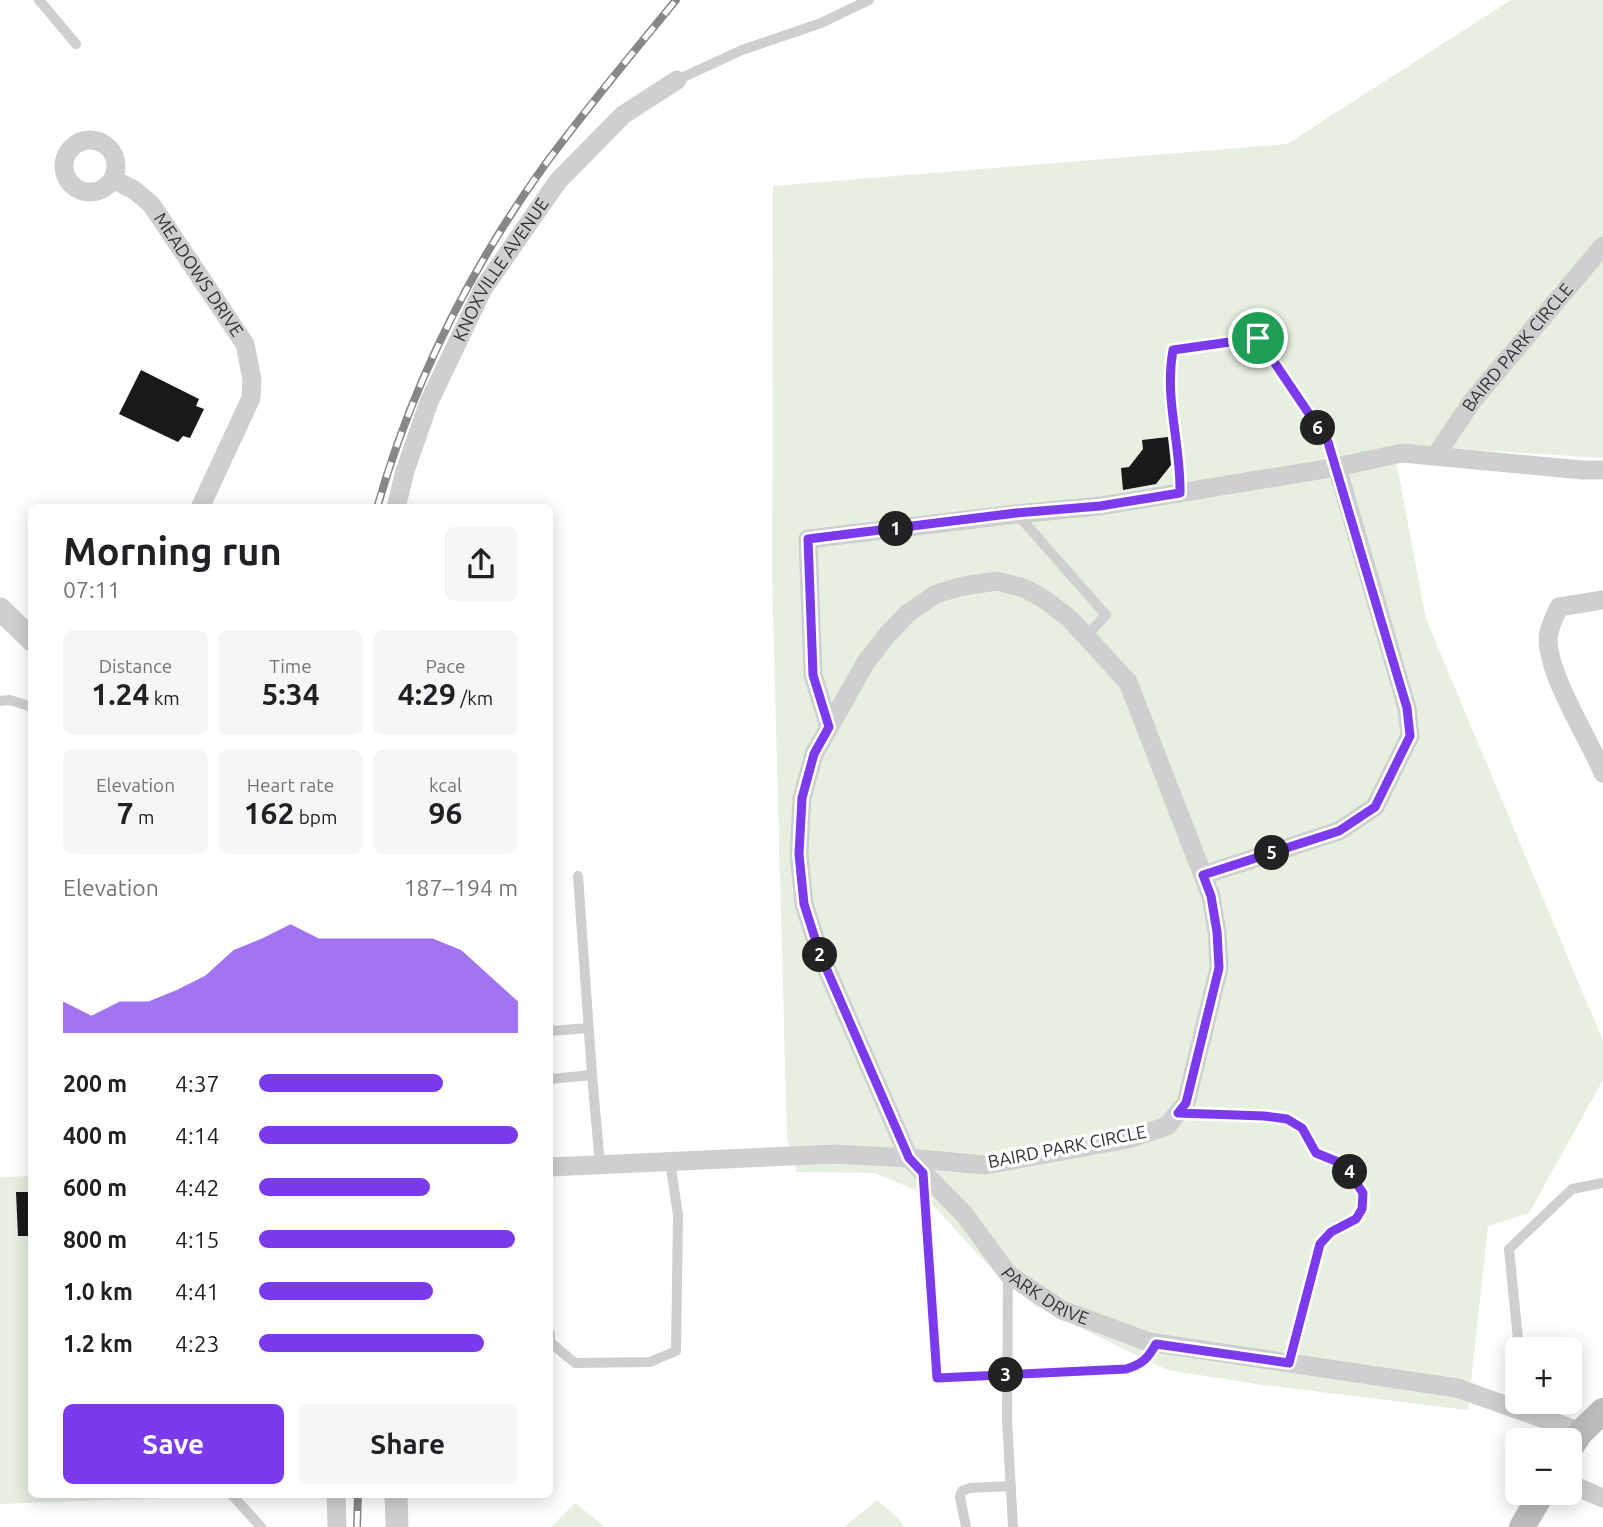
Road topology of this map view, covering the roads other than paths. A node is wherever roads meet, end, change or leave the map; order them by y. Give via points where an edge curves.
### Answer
1 (39, 0) edge
2 (869, 0) edge
3 (76, 44) dead end
4 (677, 80) joint
5 (113, 179) dead end
6 (1603, 246) edge
7 (1436, 455) junction
8 (1337, 467) junction
9 (1603, 470) edge
10 (1180, 493) junction
11 (202, 504) edge
12 (397, 504) edge
13 (1016, 513) junction
14 (1603, 600) edge
15 (0, 609) edge
16 (28, 636) edge
17 (1086, 636) junction
18 (0, 701) edge
19 (28, 706) edge
20 (829, 727) junction
21 (1603, 773) edge
22 (1203, 875) junction
23 (579, 876) dead end
24 (589, 1028) junction
25 (553, 1031) edge
26 (592, 1076) junction
27 (553, 1079) edge
28 (1178, 1113) junction
29 (909, 1158) junction
30 (670, 1162) junction
31 (600, 1165) junction
32 (553, 1167) edge
33 (923, 1173) junction
34 (1603, 1183) edge
35 (1007, 1274) junction
36 (1518, 1337) edge
37 (553, 1344) edge
38 (1156, 1344) junction
39 (1289, 1363) junction
40 (1007, 1375) junction
41 (1505, 1402) edge
42 (1542, 1414) edge
43 (1586, 1431) edge
44 (1011, 1486) junction
45 (1582, 1489) edge
46 (236, 1498) edge
47 (337, 1498) edge
48 (396, 1498) edge
49 (1603, 1498) edge
50 (1535, 1505) edge
51 (261, 1527) edge
52 (337, 1527) edge
53 (397, 1527) edge
54 (966, 1527) edge
55 (1013, 1527) edge
56 (1522, 1527) edge

1 - 3 lane
2 - 4 lane
4 - 12 street, KNOXVILLE AVENUE via 623,116 558,181 483,289 429,402
5 - 11 street, MEADOWS DRIVE via 151,204 245,344 251,398
6 - 7 street, BAIRD PARK CIRCLE via 1473,400
7 - 8 street via 1402,453
7 - 9 street
8 - 10 street
8 - 10 lane via 1328,442 1258,338 1173,350 1170,401 1179,449
8 - 22 street via 1407,708 1410,736 1375,807 1339,831
10 - 13 street
13 - 17 lane via 1106,615
13 - 20 street via 808,539 813,675
14 - 21 street via 1559,607 1548,634 1551,659
15 - 16 street
17 - 20 street via 1044,599 1024,588 997,581 936,594 888,634 866,662
17 - 22 street via 1128,682
18 - 19 lane
20 - 29 street via 814,754 802,798 799,854 804,904 820,954
22 - 28 street via 1211,896 1219,968 1186,1103
23 - 24 lane
24 - 25 lane
24 - 26 lane
26 - 27 lane
26 - 31 lane
28 - 29 street, BAIRD PARK CIRCLE via 1167,1126 1128,1139 985,1165
28 - 39 lane via 1287,1119 1302,1128 1316,1153 1343,1164 1363,1193 1356,1219 1331,1232 1320,1244
29 - 30 street via 834,1154
29 - 33 street, PARK DRIVE
30 - 31 street
30 - 37 lane via 678,1215 676,1351 650,1362 575,1363
31 - 32 street
33 - 35 street, PARK DRIVE via 965,1215
33 - 40 lane via 937,1378
34 - 36 lane via 1572,1189 1509,1248
35 - 38 street, PARK DRIVE via 1062,1310
35 - 40 lane
38 - 39 street, PARK DRIVE
38 - 40 lane via 1147,1359 1126,1369
39 - 41 street, PARK DRIVE via 1457,1388
40 - 44 lane
42 - 43 street, PARK DRIVE
44 - 54 lane via 962,1491
44 - 55 lane
45 - 49 street
46 - 51 lane
47 - 52 street
48 - 53 street
50 - 56 main road

